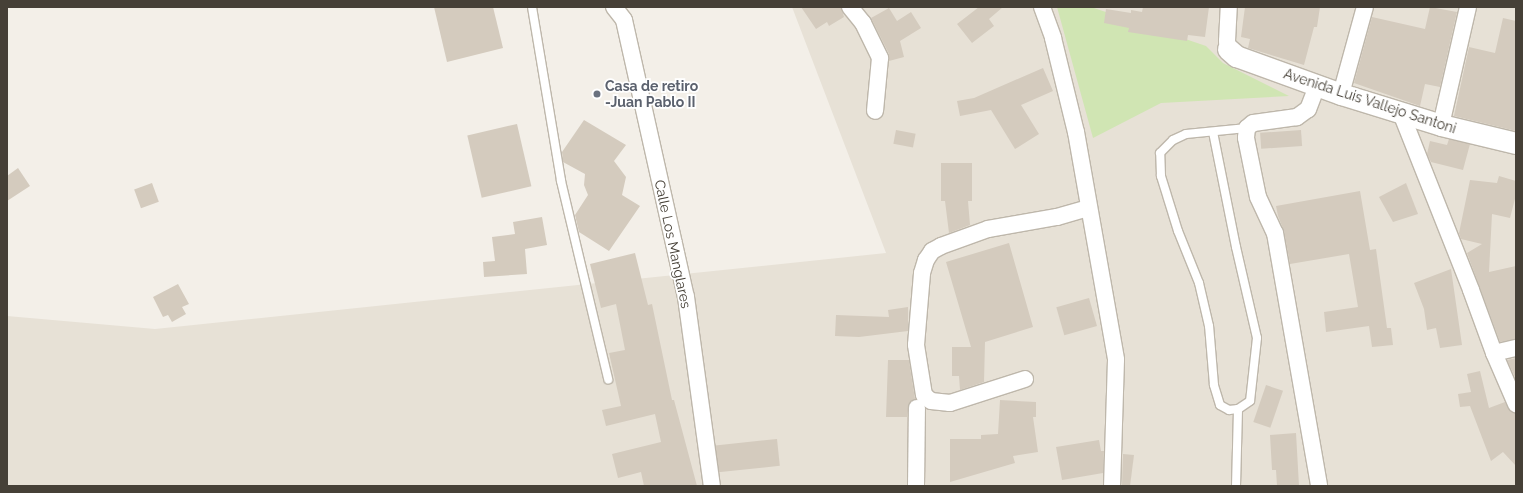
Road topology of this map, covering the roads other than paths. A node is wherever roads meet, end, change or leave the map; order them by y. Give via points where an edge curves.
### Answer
1 (532, 7) edge
2 (614, 7) edge
3 (850, 7) edge
4 (1042, 7) edge
5 (1229, 7) edge
6 (1365, 7) edge
7 (1468, 7) edge
8 (1228, 49) joint
9 (1317, 86) junction
10 (1341, 94) junction
11 (875, 111) dead end
12 (1401, 113) junction
13 (1441, 125) junction
14 (1247, 128) junction
15 (1213, 132) junction
16 (1516, 143) edge
17 (1088, 208) junction
18 (1516, 348) edge
19 (1494, 353) junction
20 (608, 379) dead end
21 (1025, 379) dead end
22 (1516, 404) edge
23 (917, 408) dead end
24 (1238, 409) junction
25 (712, 486) edge
26 (916, 486) edge
27 (1112, 486) edge
28 (1236, 486) edge
29 (1319, 486) edge

1 - 20 lane via 560,181
2 - 25 street, Calle Los Manglares via 624,20 686,297
3 - 11 street via 862,23 880,58
4 - 17 street via 1053,38 1076,132
5 - 8 street
6 - 10 street
7 - 13 street
8 - 9 street, Avenida Luis Vallejo Santoni via 1236,56
9 - 10 street, Avenida Luis Vallejo Santoni
9 - 14 street via 1308,109 1297,118 1253,123
10 - 12 street, Avenida Luis Vallejo Santoni
12 - 13 street, Avenida Luis Vallejo Santoni
12 - 19 street via 1472,290
13 - 16 street, Avenida Luis Vallejo Santoni
14 - 15 lane
14 - 29 street via 1246,138 1258,197 1275,232
15 - 24 lane via 1257,338 1250,401
15 - 24 lane via 1186,134 1173,140 1160,153 1161,176 1178,231 1199,283 1209,326 1214,385 1220,405 1229,410
17 - 21 street via 1057,217 988,230 942,246 932,251 926,260 922,273 916,345 924,395 931,400 950,403
17 - 27 street via 1116,360
18 - 19 street
19 - 22 street
23 - 26 street
24 - 28 lane

